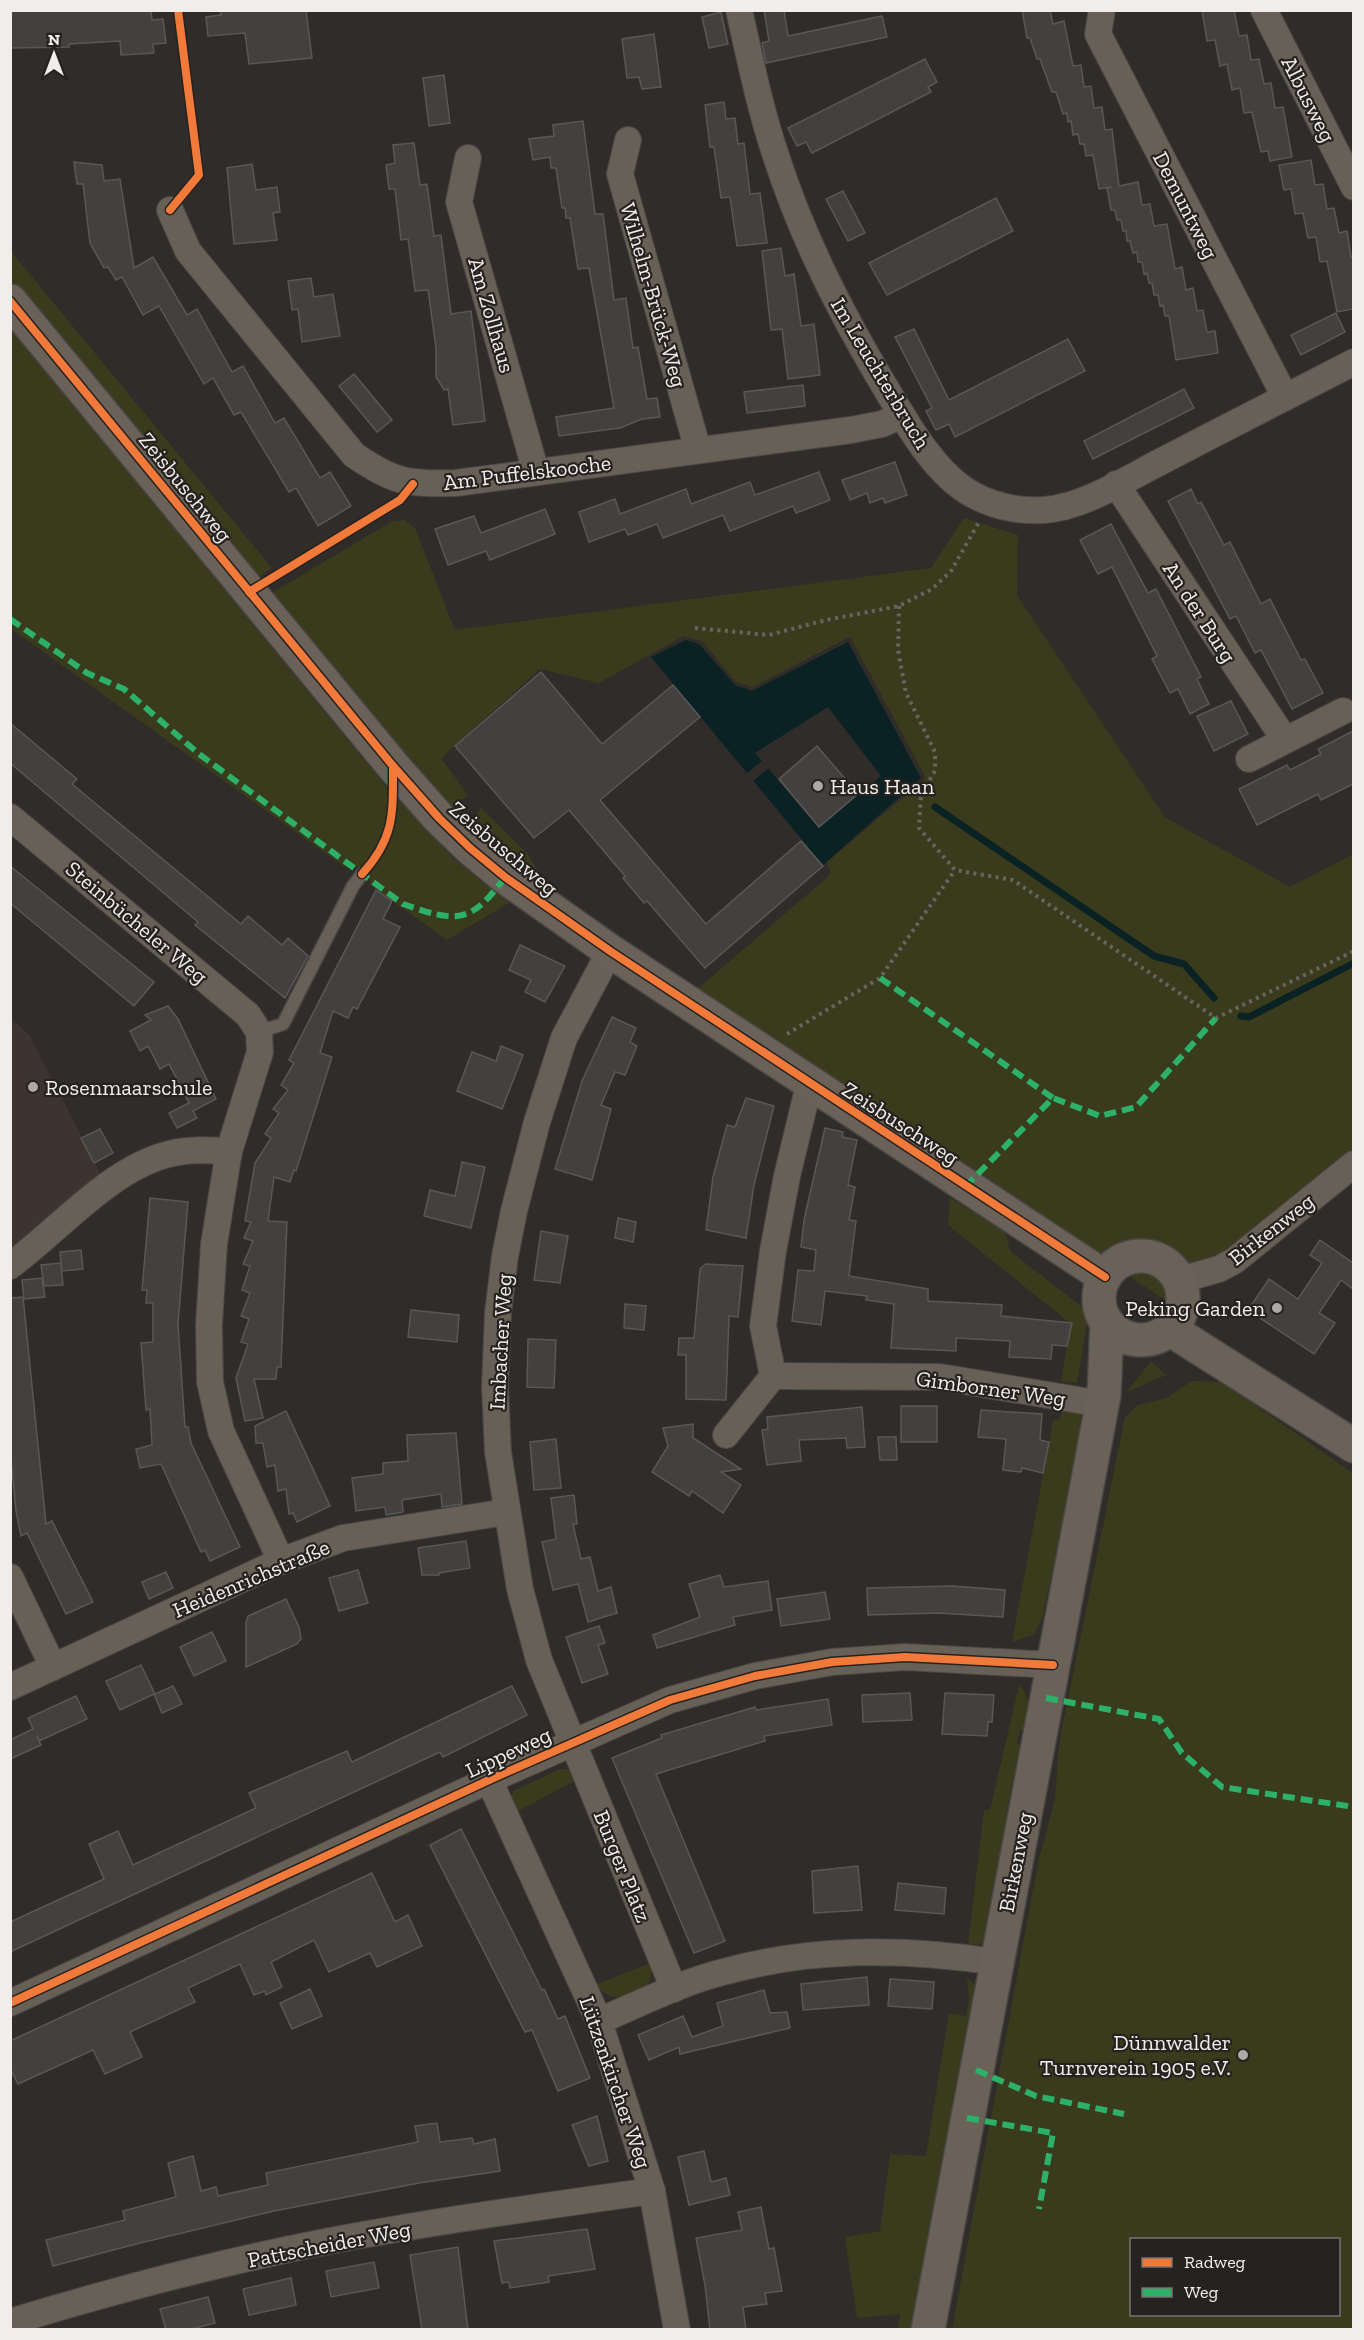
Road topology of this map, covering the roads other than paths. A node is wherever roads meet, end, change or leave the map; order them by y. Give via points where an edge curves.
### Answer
1 (739, 10) edge
2 (1102, 10) edge
3 (1264, 10) edge
4 (628, 140) dead end
5 (468, 158) dead end
6 (1353, 188) edge
7 (170, 210) dead end
8 (10, 301) edge
9 (1353, 362) edge
10 (1285, 398) junction
11 (902, 415) junction
12 (698, 450) junction
13 (536, 472) junction
14 (1116, 484) junction
15 (1343, 711) dead end
16 (1285, 740) junction
17 (1249, 759) dead end
18 (10, 817) edge
19 (362, 874) dead end
20 (610, 951) junction
21 (259, 1032) junction
22 (809, 1084) junction
23 (229, 1151) junction
24 (1353, 1164) edge
25 (10, 1266) edge
26 (1105, 1277) junction
27 (1180, 1280) junction
28 (1107, 1323) junction
29 (1159, 1335) junction
30 (773, 1376) junction
31 (1103, 1399) junction
32 (726, 1435) dead end
33 (1353, 1446) edge
34 (506, 1512) junction
35 (281, 1561) junction
36 (10, 1577) edge
37 (1053, 1665) junction
38 (53, 1667) junction
39 (10, 1687) edge
40 (572, 1742) junction
41 (489, 1780) junction
42 (996, 1962) junction
43 (674, 1989) junction
44 (10, 2003) edge
45 (599, 2021) junction
46 (652, 2191) junction
47 (10, 2322) edge
48 (676, 2330) edge
49 (928, 2330) edge

1 - 11 street, Im Leuchterbruch via 764,116 795,210 852,331
2 - 10 street, Demuntweg via 1098,34
3 - 6 street, Albusweg
4 - 12 street, Wilhelm-Brück-Weg via 620,174
5 - 13 street, Am Zollhaus via 459,202
7 - 13 street, Am Puffelskooche via 188,251 354,455 381,474 413,484 456,483
8 - 20 street, Zeisbuschweg via 439,818 505,877
9 - 10 street, Im Leuchterbruch
10 - 14 street, Im Leuchterbruch
11 - 12 street, Am Puffelskooche via 851,430
11 - 14 street, Im Leuchterbruch via 947,475 987,502 1014,509 1045,510 1074,503
12 - 13 street, Am Puffelskooche
14 - 16 street, An der Burg
15 - 16 street
16 - 17 street
18 - 21 street, Steinbücheler Weg via 248,1015
19 - 21 lane via 283,1024
20 - 22 street, Zeisbuschweg
20 - 34 street, Imbacher Weg via 564,1038 537,1122 504,1256 495,1387
21 - 23 street via 260,1052
22 - 26 street, Zeisbuschweg
22 - 30 street via 783,1198 763,1326
23 - 25 street via 197,1149 167,1154 127,1172
23 - 35 street via 214,1244 210,1382 221,1431
24 - 27 street, Birkenweg via 1234,1261
26 - 27 street via 1121,1261 1143,1256 1165,1263
26 - 28 street via 1099,1300
27 - 29 street via 1183,1306
28 - 29 street via 1124,1337
28 - 31 street, Birkenweg
29 - 31 street, Birkenweg
29 - 33 street
30 - 31 street, Gimborner Weg via 940,1377
30 - 32 street
31 - 37 street, Birkenweg
34 - 35 street, Heidenrichstraße via 343,1538
34 - 40 street, Imbacher Weg via 520,1588 540,1660
35 - 38 street, Heidenrichstraße
36 - 38 street
37 - 40 street, Lippeweg via 905,1657 832,1662 755,1676 670,1700
37 - 42 street, Birkenweg
38 - 39 street, Heidenrichstraße
40 - 41 street, Lippeweg
40 - 43 street, Burger Platz
41 - 44 street, Lippeweg
41 - 45 street, Lützenkircher Weg
42 - 43 street via 921,1953 829,1953 775,1959
42 - 49 street, Birkenweg
43 - 45 street
45 - 46 street, Lützenkircher Weg
46 - 47 street, Pattscheider Weg via 378,2232 221,2265
46 - 48 street, Lützenkircher Weg

